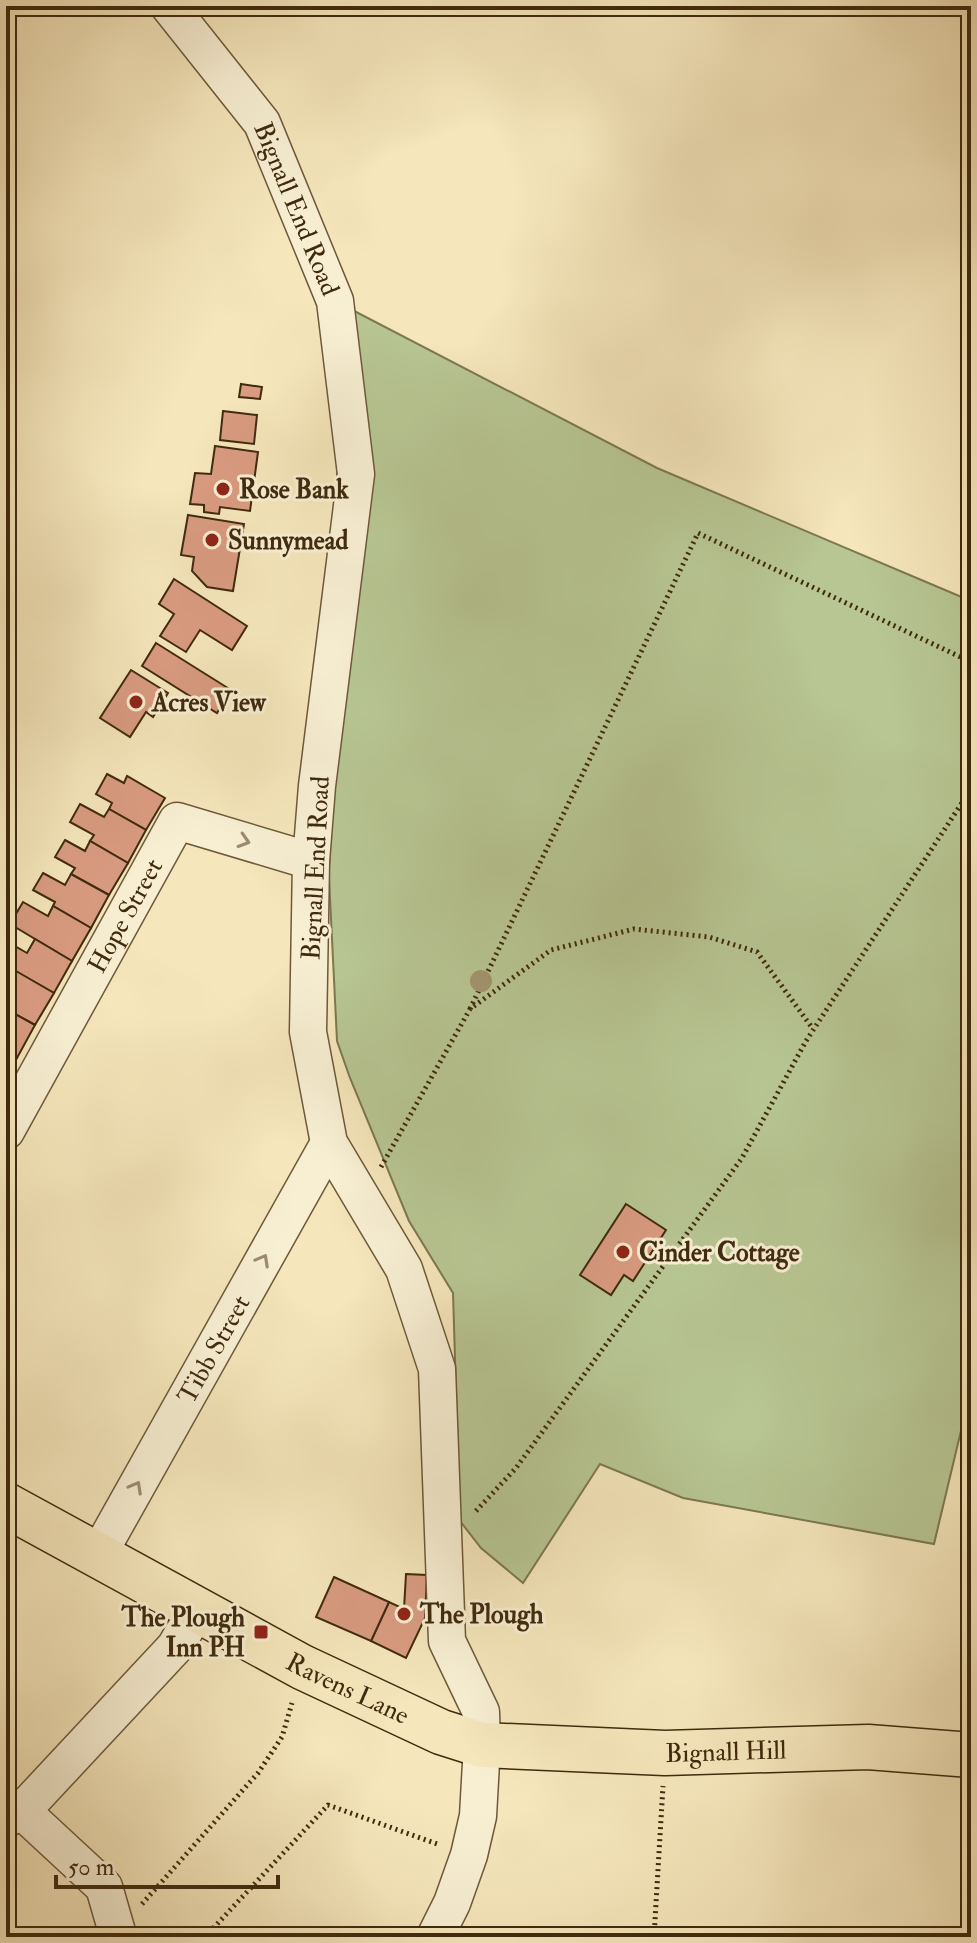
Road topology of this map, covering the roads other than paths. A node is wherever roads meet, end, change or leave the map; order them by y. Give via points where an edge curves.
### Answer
1 (169, 6) edge
2 (311, 861) junction
3 (6, 1131) edge
4 (329, 1143) junction
5 (6, 1505) edge
6 (98, 1555) junction
7 (197, 1610) junction
8 (482, 1745) junction
9 (971, 1755) edge
10 (14, 1815) edge
11 (116, 1934) edge
12 (435, 1937) edge

1 - 2 street, Bignall End Road via 262,123 335,301 356,474
3 -> 2 street, Hope Street via 177,821
2 - 4 street, Bignall End Road via 308,1032
6 -> 4 street, Tibb Street
4 - 8 street, Bignall End Road via 404,1269 437,1369 447,1641 481,1712
5 - 6 main road, Ravens Lane
6 - 7 main road, Ravens Lane
7 - 8 main road, Ravens Lane via 302,1667 441,1732
7 - 10 street via 175,1647
8 - 9 main road, Bignall Hill via 665,1753 868,1747
8 - 12 street, Bignall End Road via 478,1816 469,1855
10 - 11 street via 104,1887

